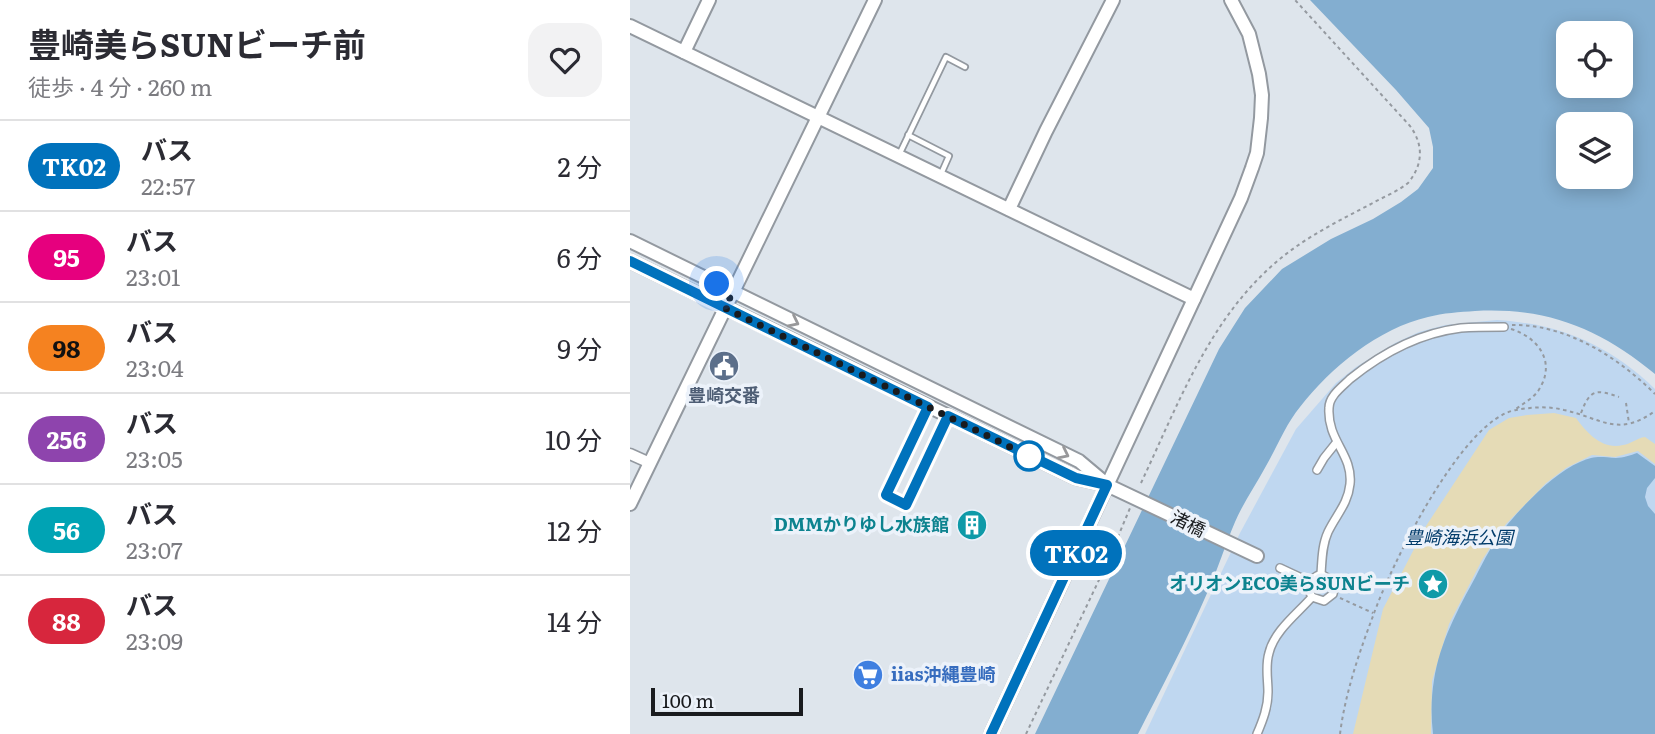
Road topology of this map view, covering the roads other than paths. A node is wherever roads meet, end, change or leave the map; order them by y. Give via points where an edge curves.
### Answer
1 (709, 0) edge
2 (875, 0) edge
3 (1113, 0) edge
4 (1231, 0) edge
5 (630, 26) edge
6 (684, 52) junction
7 (965, 67) dead end
8 (818, 117) junction
9 (908, 135) junction
10 (898, 156) junction
11 (940, 176) junction
12 (1009, 209) junction
13 (630, 241) edge
14 (630, 261) edge
15 (733, 291) junction
16 (1194, 299) junction
17 (725, 308) junction
18 (1504, 327) road end
19 (928, 407) junction
20 (948, 416) junction
21 (1336, 443) junction
22 (630, 454) edge
23 (650, 463) junction
24 (1317, 470) dead end
25 (1107, 485) junction
26 (630, 504) edge
27 (1257, 556) dead end
28 (1280, 568) dead end
29 (1321, 574) junction
30 (1310, 582) junction
31 (1312, 597) junction
32 (991, 734) edge
33 (1257, 734) edge

1 - 6 street
2 - 8 street
3 - 12 street
4 - 16 street via 1257,61 1262,95 1259,139 1247,183
5 - 6 street
6 - 8 street
7 - 9 lane via 946,57
8 - 10 street
8 - 15 street
9 - 10 lane
9 - 11 lane via 949,156
10 - 11 street
11 - 12 street
12 - 16 street
13 - 15 street
14 - 17 street
15 - 17 street
15 -> 25 street via 1079,461
16 - 25 street
17 - 19 street
17 - 23 street
18 - 21 street via 1441,332 1412,341 1368,365 1329,404
19 - 20 street
19 - 20 lane via 886,495 906,505
20 - 25 street via 1076,478
21 - 24 street
21 - 29 street via 1348,463 1350,485 1348,498 1325,540
22 - 23 street
23 - 26 street
25 - 27 street, 渚橋 via 1136,504
25 - 32 street
28 - 30 street
29 - 30 street
29 - 31 street via 1331,580 1333,594 1324,601
30 - 31 street
31 - 33 street via 1271,646 1268,702

